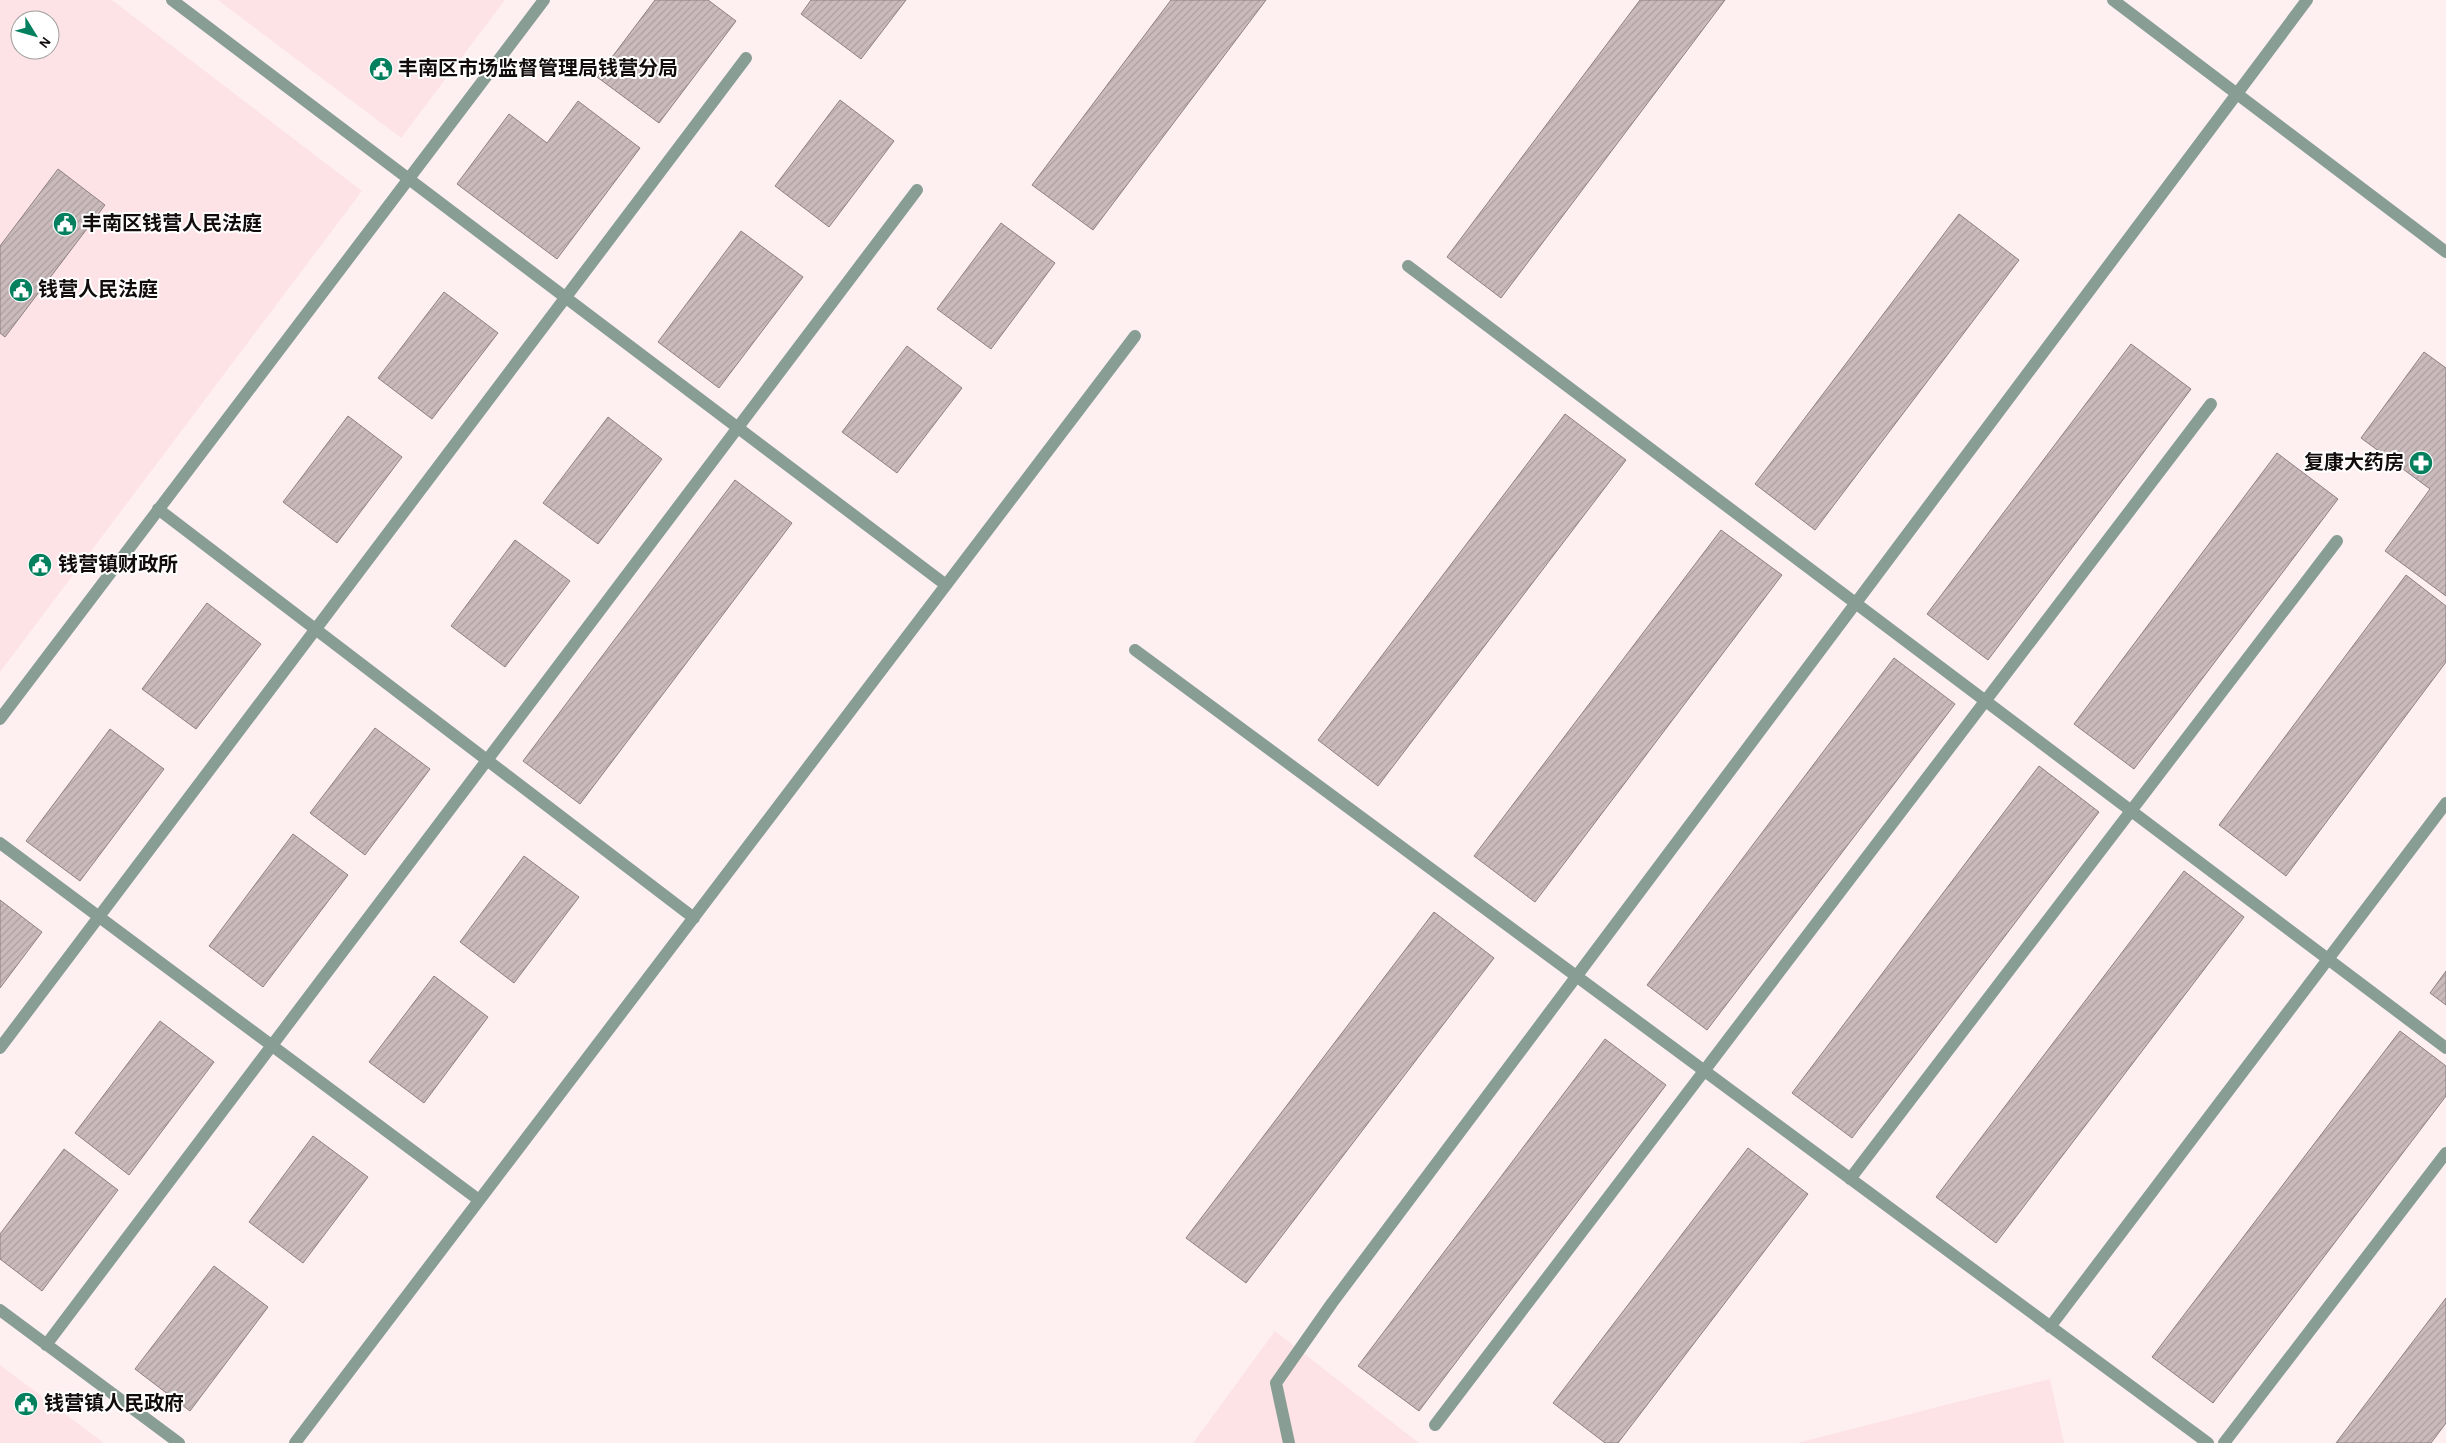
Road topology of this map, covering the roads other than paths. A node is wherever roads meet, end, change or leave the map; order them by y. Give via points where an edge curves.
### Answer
1 (172, 0) edge
2 (544, 0) edge
3 (2113, 0) edge
4 (2307, 0) edge
5 (746, 58) dead end
6 (2237, 94) junction
7 (407, 178) junction
8 (917, 190) dead end
9 (2446, 252) edge
10 (1408, 266) dead end
11 (566, 298) junction
12 (1134, 336) dead end
13 (2211, 404) dead end
14 (738, 428) junction
15 (158, 509) junction
16 (2337, 541) dead end
17 (946, 585) junction
18 (1855, 604) junction
19 (316, 630) junction
20 (1135, 650) dead end
21 (1986, 702) junction
22 (0, 719) edge
23 (487, 760) junction
24 (2446, 802) edge
25 (2131, 810) junction
26 (0, 843) edge
27 (99, 917) junction
28 (694, 918) junction
29 (2328, 959) junction
30 (1576, 976) junction
31 (272, 1046) junction
32 (0, 1048) edge
33 (2446, 1048) edge
34 (1704, 1072) junction
35 (2446, 1153) edge
36 (1850, 1179) junction
37 (480, 1200) junction
38 (0, 1310) edge
39 (2050, 1326) junction
40 (46, 1345) junction
41 (1435, 1425) dead end
42 (179, 1443) edge
43 (295, 1443) edge
44 (1289, 1443) edge
45 (2208, 1443) edge
46 (2224, 1443) edge

1 - 7 street
2 - 7 street
3 - 6 street
4 - 6 street
5 - 11 street
6 - 9 street
6 - 18 street
7 - 11 street
7 - 15 street
8 - 14 street
10 - 18 street
11 - 14 street
11 - 19 street
12 - 17 street
13 - 21 street
14 - 17 street
14 - 23 street
15 - 19 street
15 - 22 street
16 - 25 street
17 - 28 street
18 - 21 street
18 - 30 street
19 - 23 street
19 - 27 street
20 - 30 street
21 - 25 street
21 - 34 street
23 - 28 street
23 - 31 street
24 - 29 street
25 - 29 street
25 - 36 street
26 - 27 street
27 - 31 street
27 - 32 street
28 - 37 street
29 - 33 street
29 - 39 street
30 - 34 street
30 - 44 street via 1276,1383
31 - 37 street
31 - 40 street
34 - 36 street
34 - 41 street
35 - 46 street
36 - 39 street
37 - 43 street
38 - 40 street
39 - 45 street
40 - 42 street

